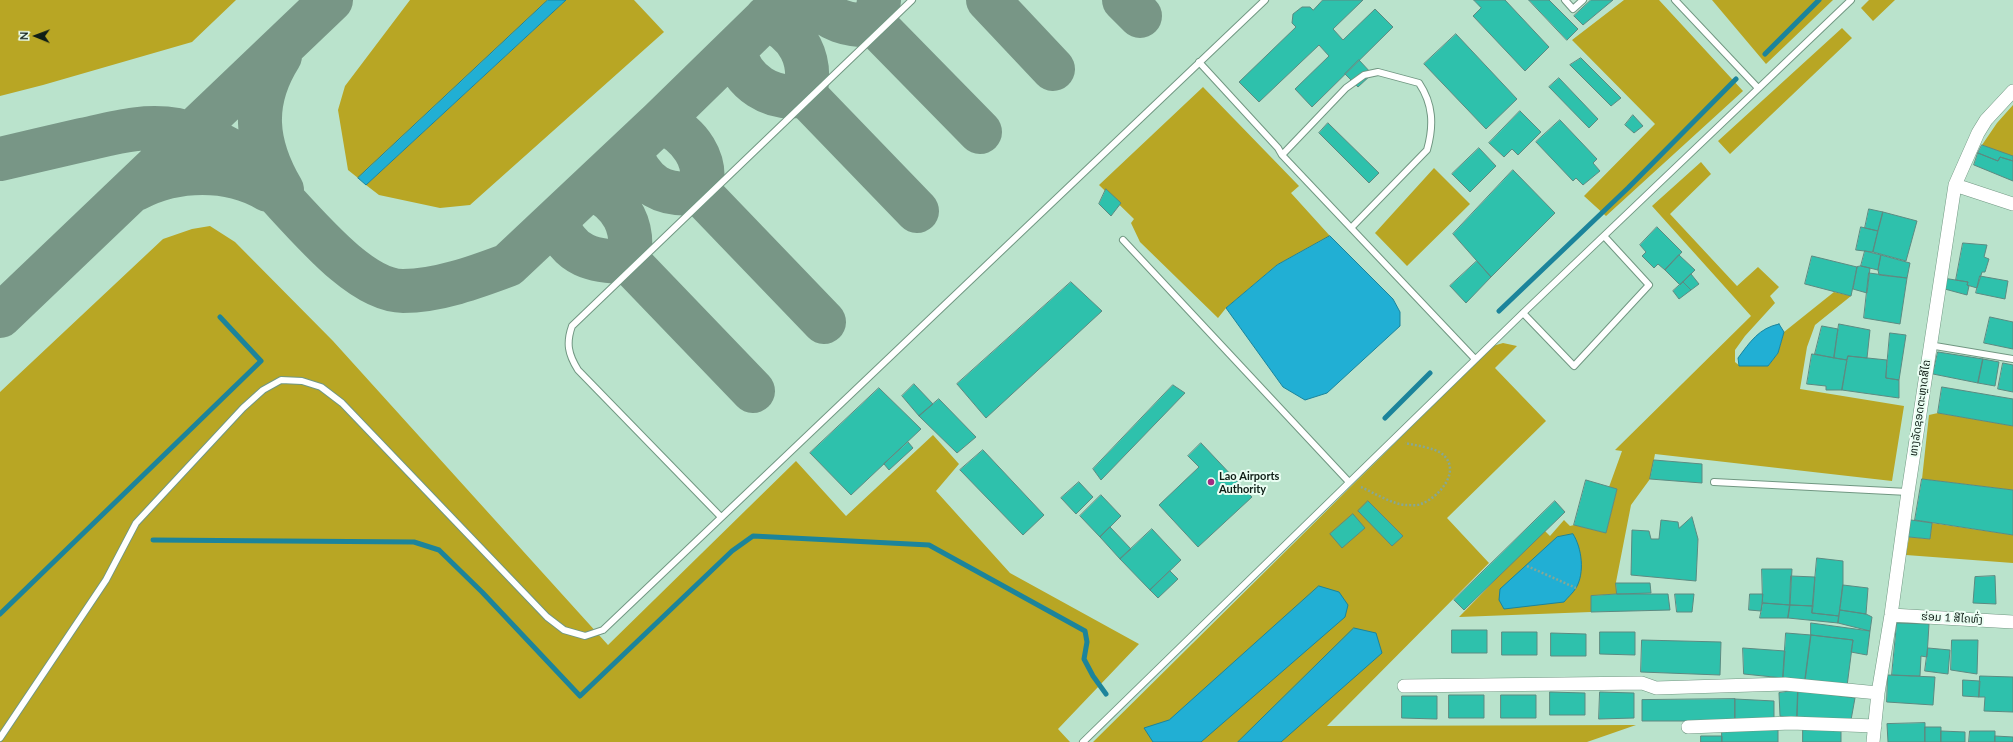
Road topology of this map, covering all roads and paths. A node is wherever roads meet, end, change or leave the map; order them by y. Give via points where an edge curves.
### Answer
1 (912, 0) edge
2 (1265, 0) edge
3 (1565, 0) edge
4 (1583, 0) edge
5 (1675, 0) edge
6 (1851, 0) edge
7 (1199, 62) junction
8 (1758, 88) junction
9 (2013, 91) edge
10 (1282, 155) junction
11 (1955, 185) junction
12 (2013, 204) edge
13 (1351, 228) junction
14 (1604, 236) junction
15 (1123, 240) dead end
16 (1523, 313) junction
17 (1929, 345) junction
18 (1475, 359) junction
19 (2013, 359) edge
20 (1393, 439) junction
21 (1349, 482) junction
22 (1714, 482) dead end
23 (1908, 492) junction
24 (721, 517) junction
25 (1526, 566) dead end
26 (1576, 588) dead end
27 (1891, 615) junction
28 (2013, 622) edge
29 (1404, 686) dead end
30 (1878, 693) junction
31 (1875, 726) junction
32 (1688, 727) dead end
33 (0, 738) edge
34 (1089, 740) edge
35 (1082, 742) edge
36 (1873, 742) edge

1 - 24 lane via 572,326 568,337 568,350 578,370
2 - 7 lane
3 - 4 lane via 1573,9
5 - 8 lane
6 - 8 lane
7 - 10 lane
7 - 24 lane
8 - 14 lane
9 - 11 street, ທາງລັດຊອດຕະຫຼາດສີໄຄ via 1986,120 1963,163
10 - 13 lane
10 - 13 lane via 1346,88 1364,74 1378,72 1419,83 1426,93 1432,115 1427,150
11 - 12 street
11 - 17 street, ທາງລັດຊອດຕະຫຼາດສີໄຄ
13 - 18 lane
14 - 16 lane
14 - 16 lane via 1649,285 1574,366
15 - 21 lane
16 - 18 lane
17 - 19 lane
17 - 23 street, ທາງລັດຊອດຕະຫຼາດສີໄຄ
18 - 20 lane
20 - 21 lane
20 - 21 path via 1440,452 1449,462 1451,471 1448,481 1436,496 1421,505 1404,505
21 - 34 lane
22 - 23 lane
23 - 27 street, ທາງລັດຊອດຕະຫຼາດສີໄຄ
24 - 33 lane via 603,630 585,636 564,630 547,617 342,403 321,386 302,381 281,380 263,390 243,408 136,523 106,580
25 - 26 path
27 - 28 street, ຮ່ອມ 1 ສີໄຄທົ່ງ
27 - 30 street, ທາງລັດຊອດຕະຫຼາດສີໄຄ
29 - 30 street via 1642,683 1656,688 1785,684
30 - 31 street, ທາງລັດຊອດຕະຫຼາດສີໄຄ
31 - 32 street via 1792,723
31 - 36 street, ທາງລັດຊອດຕະຫຼາດສີໄຄ
34 - 35 lane

